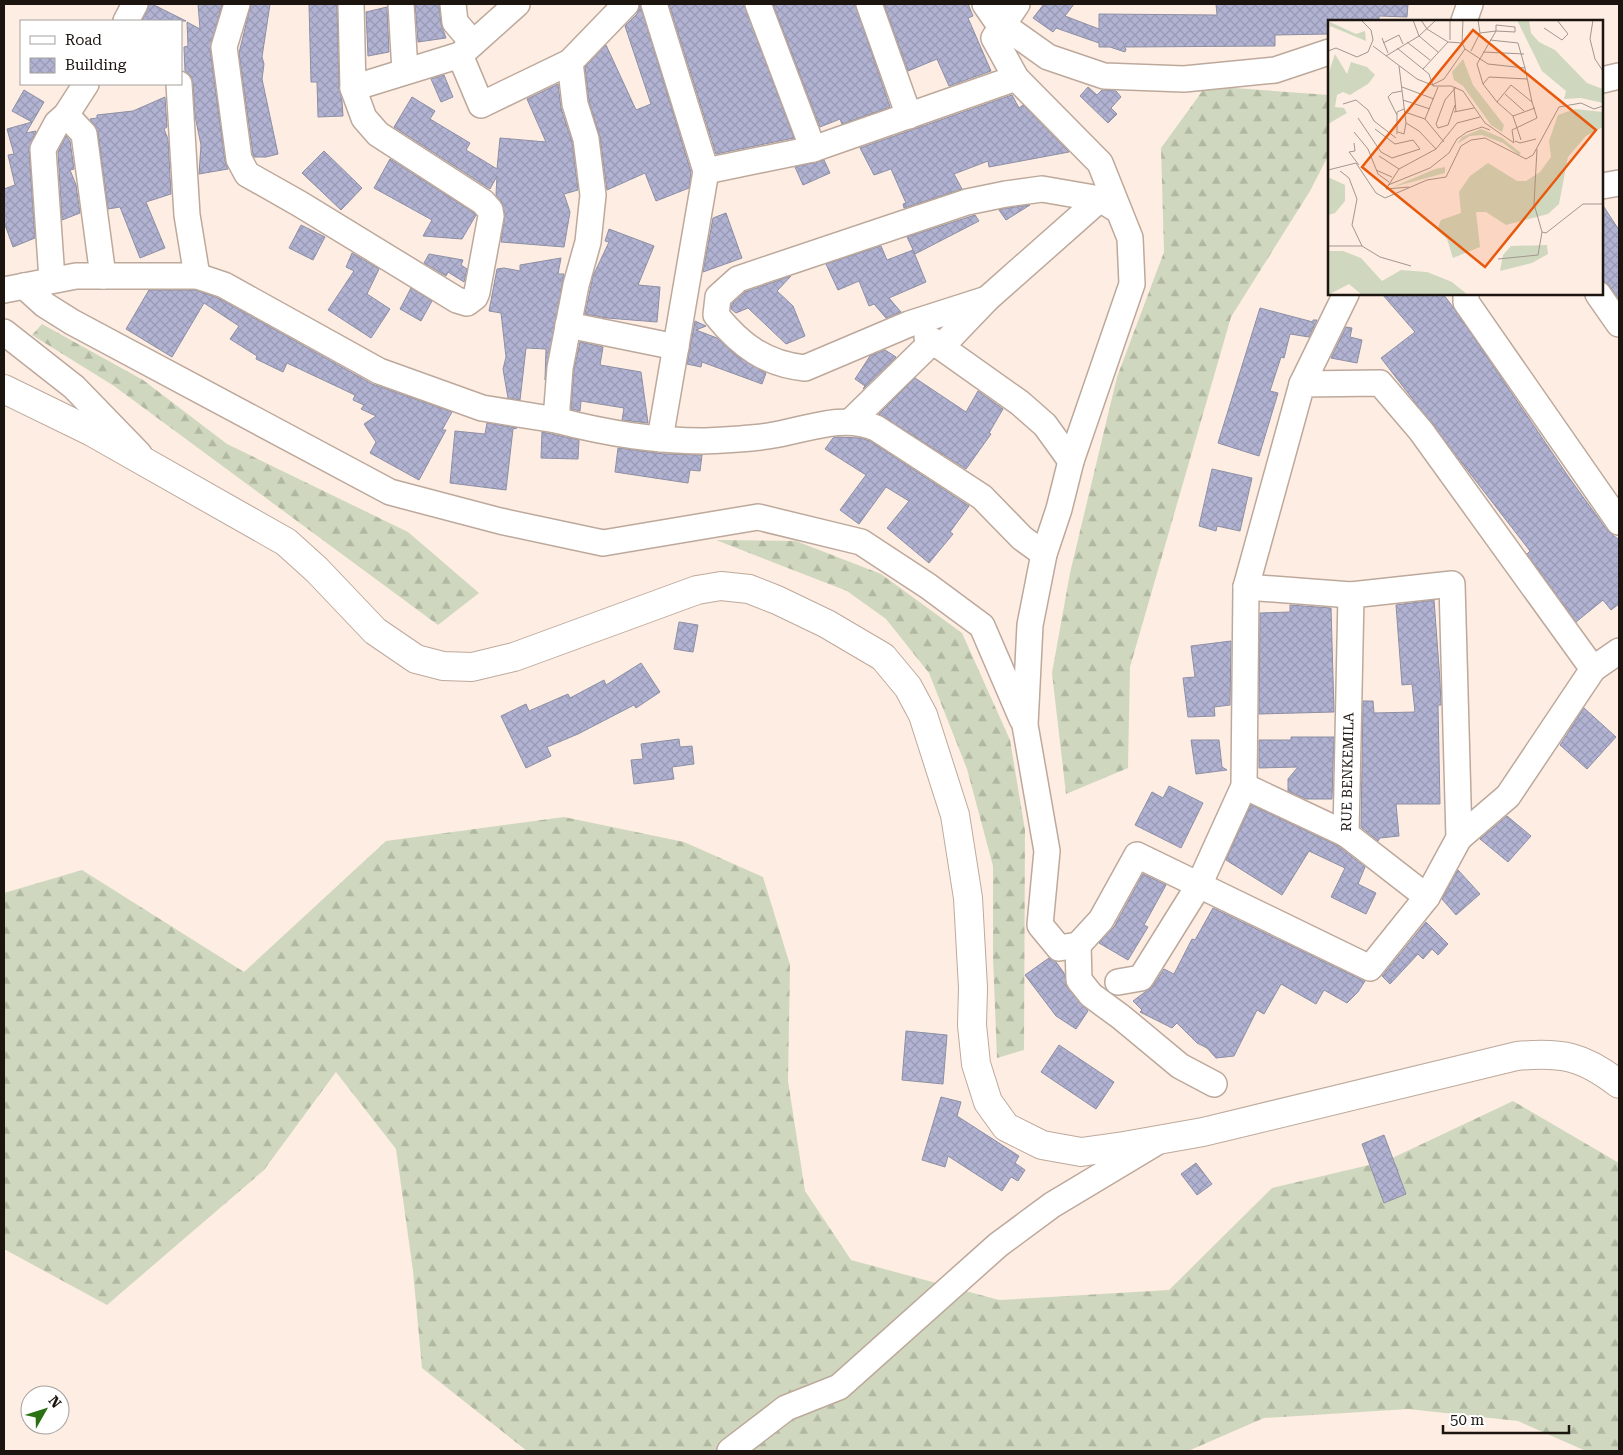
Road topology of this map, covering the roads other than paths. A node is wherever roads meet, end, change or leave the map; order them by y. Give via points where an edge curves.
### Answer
1 (135, 4) edge
2 (237, 4) edge
3 (351, 4) edge
4 (401, 4) edge
5 (453, 4) edge
6 (626, 4) edge
7 (654, 4) edge
8 (758, 4) edge
9 (869, 4) edge
10 (985, 4) edge
11 (1017, 4) edge
12 (1470, 4) edge
13 (509, 7) edge
14 (127, 20) edge
15 (1464, 20) edge
16 (1003, 25) junction
17 (466, 49) junction
18 (1328, 52) edge
19 (570, 62) junction
20 (405, 72) junction
21 (1619, 76) edge
22 (1016, 78) junction
23 (1603, 80) edge
24 (85, 85) edge
25 (179, 85) edge
26 (352, 88) junction
27 (66, 115) junction
28 (909, 116) junction
29 (813, 149) junction
30 (706, 171) junction
31 (1619, 183) edge
32 (1603, 186) edge
33 (1109, 205) junction
34 (102, 276) junction
35 (197, 276) junction
36 (52, 280) junction
37 (14, 288) edge
38 (1346, 295) edge
39 (1466, 295) edge
40 (1599, 295) edge
41 (987, 299) junction
42 (909, 324) junction
43 (1619, 324) edge
44 (568, 325) junction
45 (4, 332) edge
46 (937, 344) junction
47 (676, 347) junction
48 (1302, 384) junction
49 (4, 389) edge
50 (556, 420) junction
51 (851, 421) junction
52 (660, 439) junction
53 (1072, 461) junction
54 (153, 469) junction
55 (1619, 522) edge
56 (1044, 554) junction
57 (1246, 587) junction
58 (1351, 595) junction
59 (1619, 651) edge
60 (1593, 669) junction
61 (1025, 725) junction
62 (1244, 786) junction
63 (1346, 834) junction
64 (1459, 838) junction
65 (1199, 885) junction
66 (1426, 897) junction
67 (1078, 945) junction
68 (1121, 1017) junction
69 (1214, 1084) dead end
70 (1619, 1084) edge
71 (1161, 1140) junction
72 (730, 1451) edge

1 - 14 street
2 - 26 street via 224,47 239,159 246,174 462,303 472,301 477,292 490,210 483,202 378,134 364,118
3 - 26 street
4 - 20 street
5 - 17 street via 455,22
6 - 19 street
7 - 30 street
8 - 29 street
9 - 28 street
10 - 16 street
11 - 16 street
12 - 15 street
13 - 17 street
16 - 18 street via 1048,57 1104,76 1184,79 1275,70
16 - 22 street via 994,38
17 - 19 street via 481,105
17 - 20 street
19 - 44 street via 575,104 586,139 593,195 588,242
20 - 26 street
21 - 23 street
22 - 28 street
22 - 33 street via 1100,162
24 - 27 street
25 - 35 street via 187,215
27 - 34 street via 84,134
27 - 36 street via 56,123 43,149
28 - 29 street
29 - 30 street
30 - 47 street
31 - 32 street
33 - 41 street
33 - 42 street via 1042,189 967,202 738,279 718,297 716,315 754,353 787,366 805,368
33 - 53 street via 1130,238 1132,284
34 - 35 street
34 - 36 street
35 - 50 street via 224,284 379,371 482,408
36 - 37 street
37 - 61 street via 390,492 500,521 603,543 758,517 861,542 982,626
38 - 48 street
39 - 55 street via 1466,302
40 - 43 street
41 - 42 street
41 - 46 street
42 - 46 street
44 - 47 street
44 - 50 street via 560,368
45 - 54 street via 74,386
46 - 51 street
46 - 53 street via 1020,403 1045,425
47 - 52 street
48 - 57 street
48 - 60 street via 1380,383 1422,431
49 - 54 main road via 92,432
50 - 52 street via 605,433
51 - 52 street via 768,436 704,441
51 - 56 street via 876,428 982,498 1022,538
53 - 56 street
54 - 71 main road via 286,542 375,631 416,659 443,666 472,667 514,657 697,590 721,586 749,589 778,600 883,657 908,687 923,715 955,815 968,898 976,1064 988,1102 1006,1127 1042,1145 1081,1152
56 - 61 street via 1030,625
57 - 58 street
57 - 62 street
58 - 63 street, RUE BENKEMILA
58 - 64 street via 1452,584
59 - 60 street
60 - 64 street via 1508,796
61 - 67 street via 1047,851 1040,924 1059,948
62 - 63 street, RUE BENKEMILA
62 - 65 street
63 - 66 street
64 - 66 street
65 - 66 street via 1370,968
65 - 67 street via 1140,864 1101,920
65 - 68 street via 1130,980
67 - 68 street via 1079,980 1090,995
68 - 69 street via 1180,1066
70 - 71 main road via 1604,1072 1573,1057 1518,1056
71 - 72 street via 1052,1206 998,1245 840,1387 786,1408

